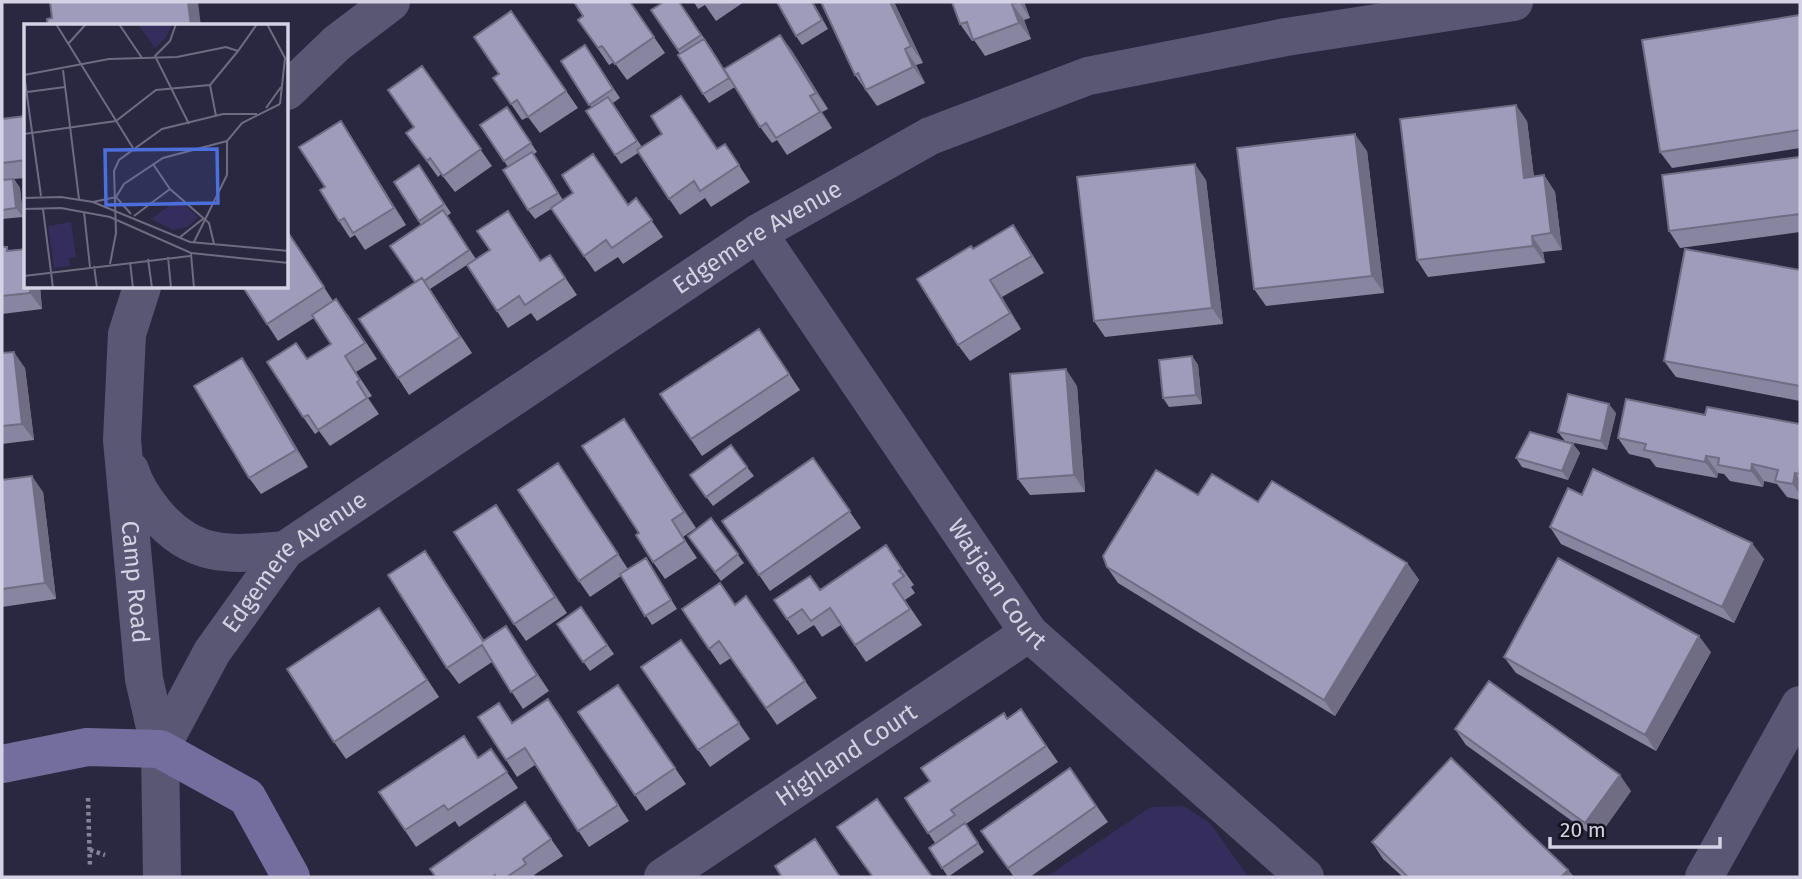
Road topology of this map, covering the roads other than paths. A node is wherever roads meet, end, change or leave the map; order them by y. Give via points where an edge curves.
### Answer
1 (391, 2) edge
2 (1514, 2) edge
3 (289, 89) edge
4 (758, 233) junction
5 (141, 289) edge
6 (122, 440) junction
7 (285, 550) junction
8 (1029, 632) junction
9 (1800, 705) edge
10 (160, 749) junction
11 (2, 764) edge
12 (162, 877) edge
13 (291, 877) edge
14 (663, 877) edge
15 (1306, 877) edge
16 (1704, 877) edge

1 - 3 street via 337,43
2 - 4 street, Edgemere Avenue via 1286,37 1088,76 930,136
4 - 7 street, Edgemere Avenue
4 - 8 street, Watjean Court
5 - 6 street, Camp Road via 127,334
6 - 7 street via 133,480 145,501 183,540 219,553
6 - 10 street, Camp Road via 144,680
7 - 10 street, Edgemere Avenue via 212,652
8 - 14 street, Highland Court
8 - 15 street, Watjean Court
9 - 16 street
10 - 11 main road via 87,747
10 - 12 street, Camp Road
10 - 13 main road via 247,797

